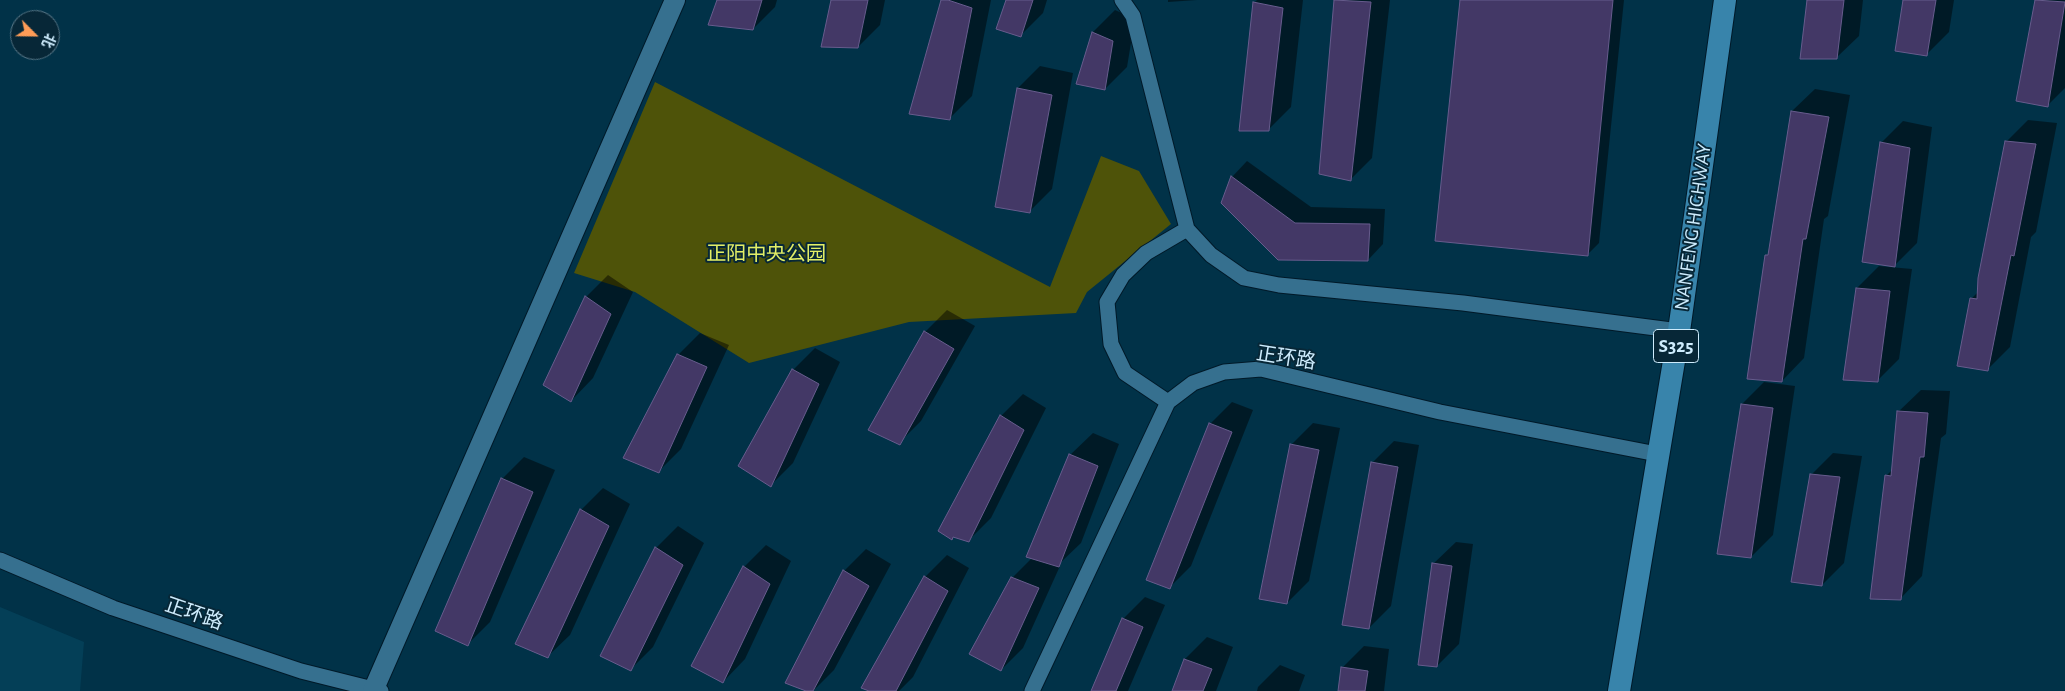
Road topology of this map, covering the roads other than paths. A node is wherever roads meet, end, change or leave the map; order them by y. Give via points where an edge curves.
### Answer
1 (675, 0) edge
2 (1122, 0) edge
3 (1725, 0) edge
4 (1188, 229) junction
5 (1679, 331) junction
6 (1168, 402) junction
7 (1657, 454) junction
8 (0, 560) edge
9 (376, 691) edge
10 (1032, 691) edge
11 (1619, 691) edge

1 - 9 main road
2 - 4 street via 1133,16
3 - 5 main road, NANFENG HIGHWAY / S325
4 - 5 street via 1211,255 1244,278 1279,285 1463,303
4 - 6 street via 1146,253 1123,275 1107,302 1110,344 1125,373
5 - 7 main road, NANFENG HIGHWAY / S325
6 - 7 street, 正环路 via 1193,383 1224,372 1261,370 1440,412
6 - 10 street, 正环路
7 - 11 main road, NANFENG HIGHWAY / S325
8 - 9 street, 正环路 via 113,608 301,671

